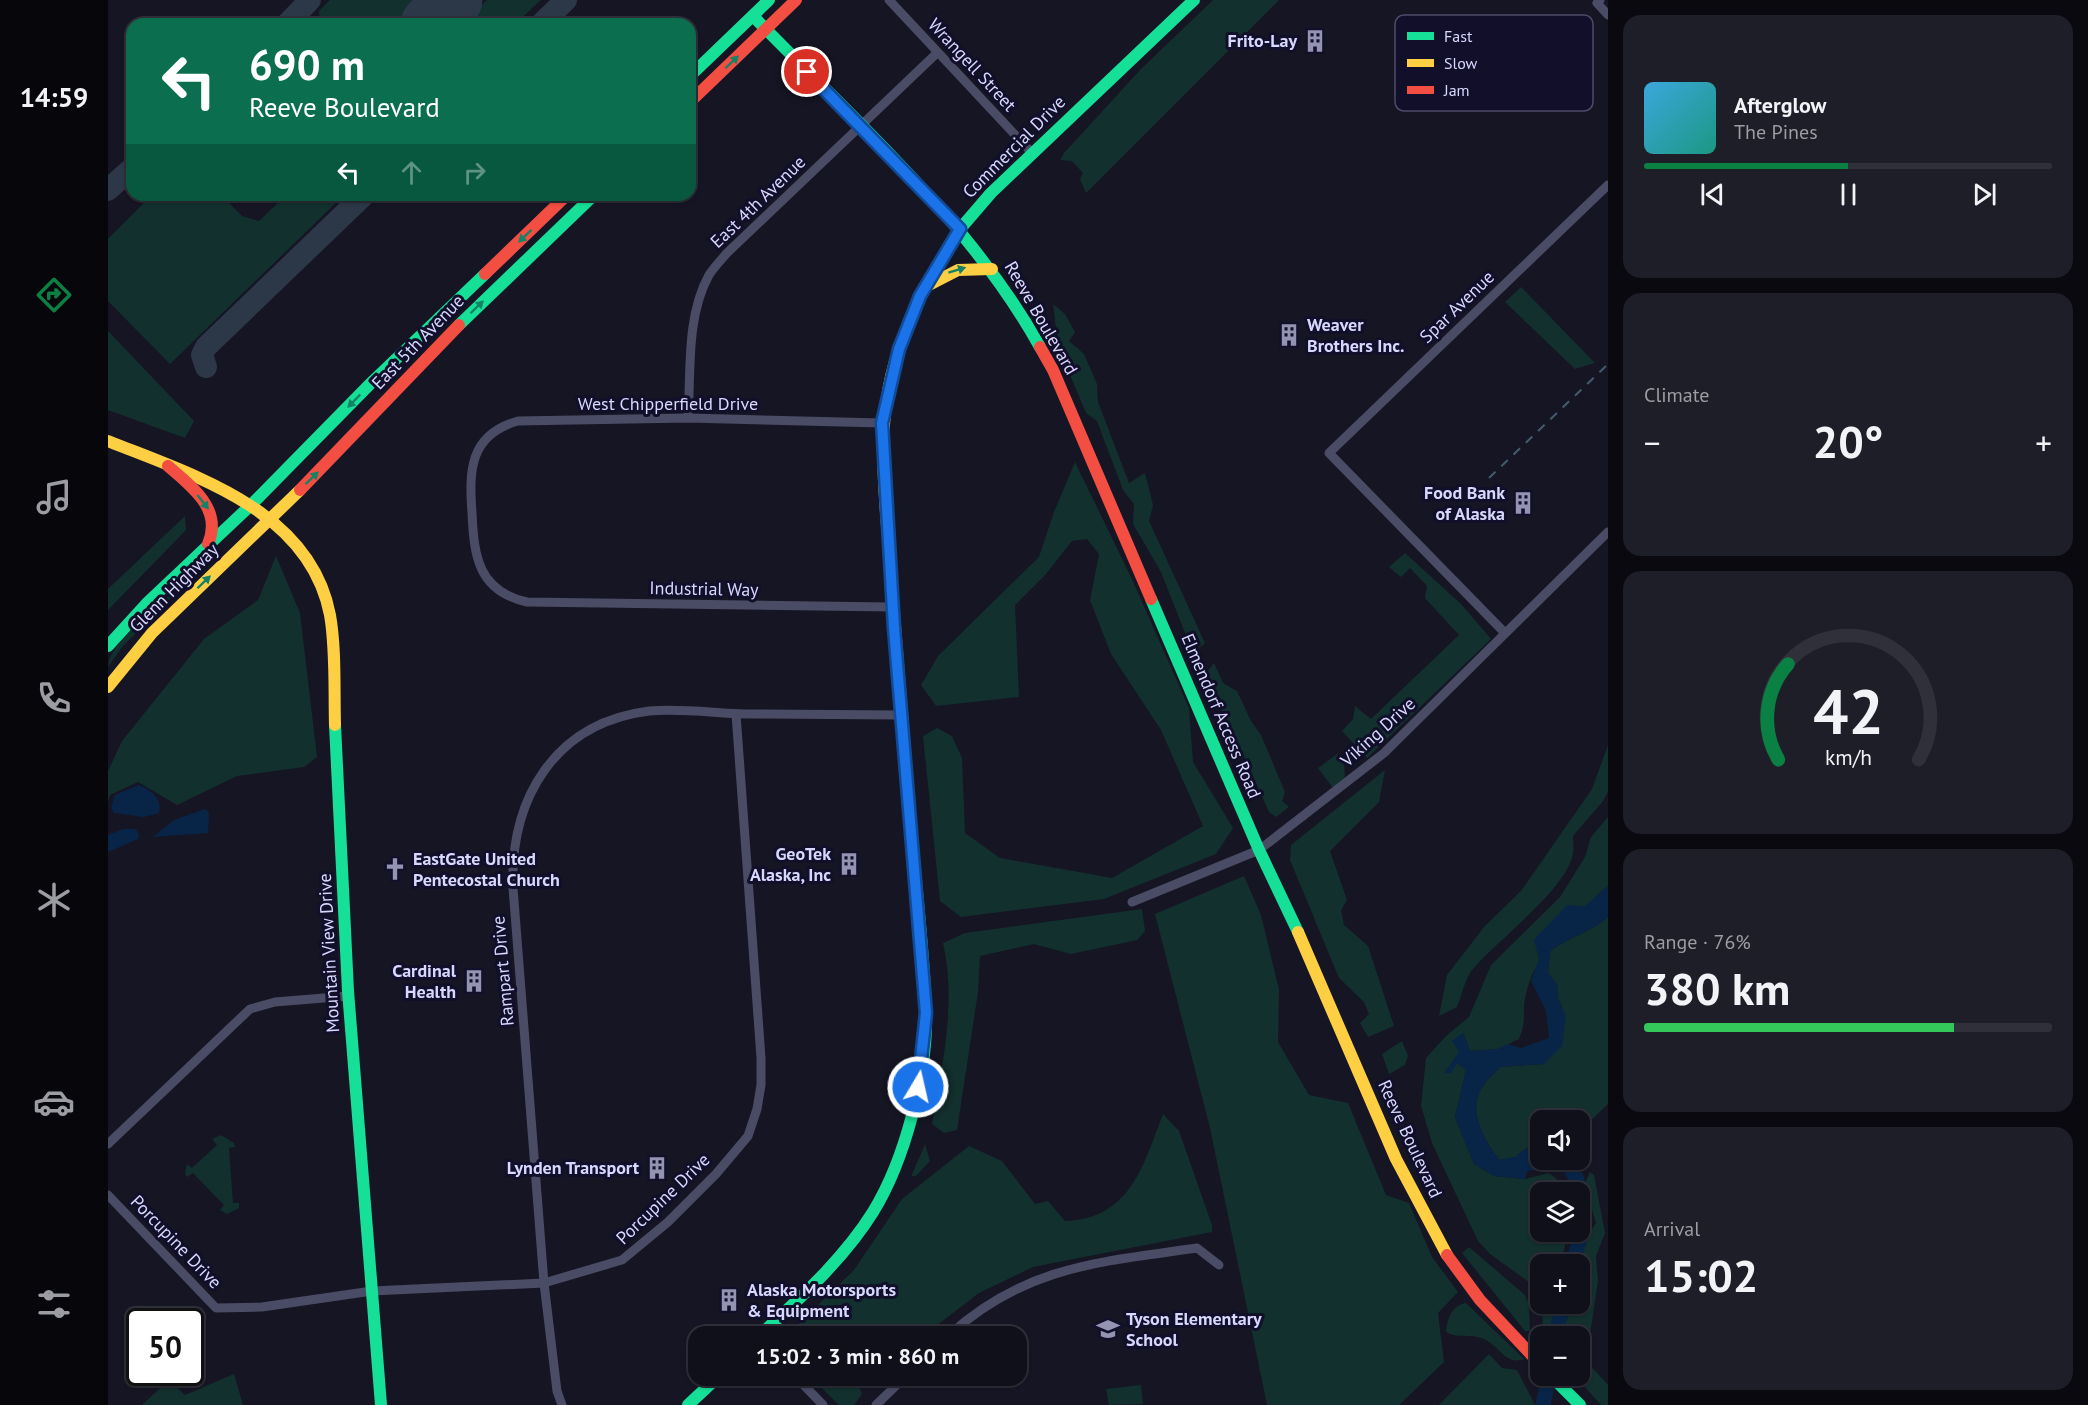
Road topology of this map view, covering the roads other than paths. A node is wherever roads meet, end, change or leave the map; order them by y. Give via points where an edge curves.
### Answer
1 (769, 0) edge
2 (796, 0) edge
3 (889, 0) edge
4 (1194, 0) edge
5 (1599, 2) edge
6 (1608, 15) edge
7 (753, 16) junction
8 (766, 29) junction
9 (937, 53) junction
10 (696, 70) edge
11 (696, 96) edge
12 (860, 126) junction
13 (1032, 153) junction
14 (1608, 185) edge
15 (561, 201) edge
16 (588, 201) edge
17 (960, 229) junction
18 (992, 269) junction
19 (926, 286) junction
20 (688, 418) junction
21 (882, 423) junction
22 (108, 441) edge
23 (168, 466) junction
24 (252, 504) junction
25 (271, 518) junction
26 (1608, 532) edge
27 (1127, 540) joint
28 (206, 547) junction
29 (516, 599) joint
30 (892, 607) junction
31 (1504, 632) junction
32 (108, 646) edge
33 (108, 687) edge
34 (736, 714) junction
35 (900, 716) junction
36 (1259, 850) junction
37 (1132, 902) dead end
38 (1287, 904) joint
39 (348, 996) junction
40 (108, 1144) edge
41 (108, 1195) edge
42 (1219, 1265) dead end
43 (544, 1283) junction
44 (372, 1291) junction
45 (770, 1326) edge
46 (961, 1326) edge
47 (1530, 1354) edge
48 (708, 1386) edge
49 (805, 1386) edge
50 (896, 1386) edge
51 (1561, 1386) edge
52 (381, 1405) edge
53 (562, 1405) edge
54 (688, 1405) edge
55 (823, 1405) edge
56 (876, 1405) edge
57 (1580, 1405) edge

1 - 7 main road
2 - 8 main road
3 - 9 street, Wrangell Street
4 - 13 main road, Commercial Drive
5 - 6 street
7 - 8 main road, Reeve Boulevard
7 - 10 main road
11 -> 8 main road
8 - 12 main road, Reeve Boulevard
9 - 12 street, East 4th Avenue
9 - 13 street, Wrangell Street
12 - 17 main road, Reeve Boulevard
12 - 20 street, East 4th Avenue via 727,253 710,274 694,326
13 - 17 main road, Commercial Drive
14 - 31 street, Spar Avenue via 1329,453
15 -> 24 main road, East 5th Avenue via 372,382
25 -> 16 main road, East 5th Avenue via 341,450 428,355
17 - 18 main road, Reeve Boulevard
17 - 19 main road, Commercial Drive
19 -> 18 main road via 953,270
18 - 27 main road, Reeve Boulevard via 1053,370
19 - 21 main road, Commercial Drive via 899,349
20 - 21 street, West Chipperfield Drive
20 - 29 street, West Chipperfield Drive via 518,421 489,436 473,462 470,476 476,558 490,582
21 - 30 main road, Commercial Drive
22 - 23 main road, Mountain View Drive
23 - 24 main road, Mountain View Drive
23 -> 28 main road via 209,509 215,527
24 - 25 main road, Mountain View Drive
24 - 28 main road, Glenn Highway
33 -> 25 main road, Glenn Highway via 152,633
25 - 39 main road, Mountain View Drive via 305,553 316,571 330,616
26 - 31 street, Viking Drive
27 - 36 main road, Elmendorf Access Road
28 - 32 main road, Glenn Highway
29 - 30 street, Industrial Way
30 - 35 main road, Commercial Drive
31 - 36 street, Viking Drive via 1384,753
34 - 35 street, Rampart Drive
34 - 43 street, Porcupine Drive via 761,1058 761,1084 748,1136 668,1222 622,1260
34 - 43 street, Rampart Drive via 650,711 604,724 582,736 547,766 520,816 513,888
35 - 45 main road, Commercial Drive via 926,1013 922,1069 910,1124 888,1181 861,1227 821,1277
36 - 37 street, Viking Drive
36 - 38 main road, Elmendorf Access Road
38 - 47 main road, Reeve Boulevard via 1405,1176 1449,1259
39 - 40 street via 275,1002 250,1010
39 - 44 main road, Mountain View Drive
41 - 44 street, Porcupine Drive via 216,1308 262,1307
42 - 46 street via 1197,1248 1094,1263 1020,1286
43 - 44 street, Porcupine Drive
43 - 53 street, Rampart Drive
44 - 52 main road, Mountain View Drive
48 - 54 main road
49 - 55 street
50 - 56 street
51 - 57 main road

